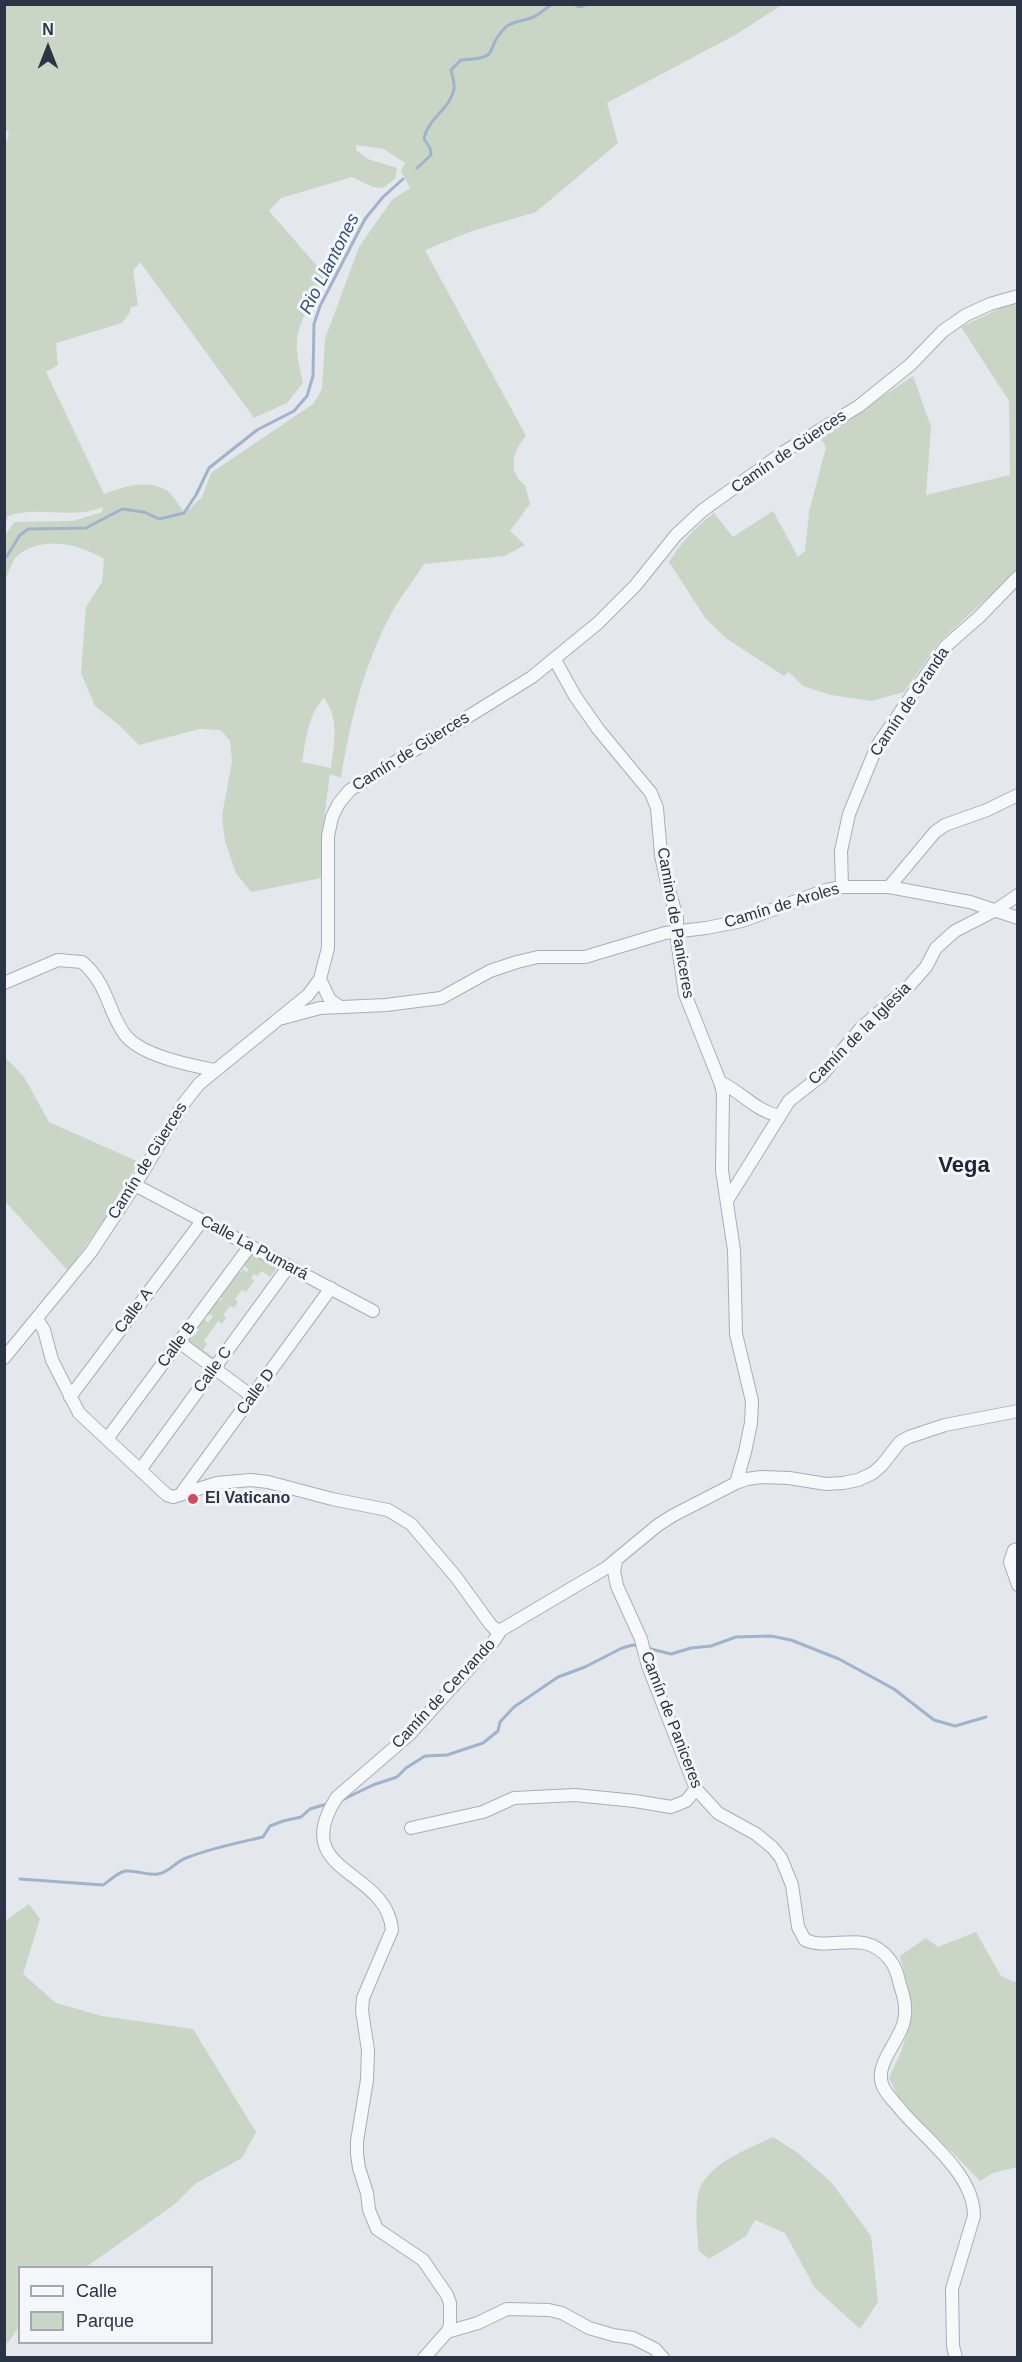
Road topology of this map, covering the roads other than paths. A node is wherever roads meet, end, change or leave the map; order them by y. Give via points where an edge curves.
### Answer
1 (1017, 296) edge
2 (1017, 577) edge
3 (555, 660) junction
4 (1017, 795) edge
5 (842, 887) junction
6 (889, 887) junction
7 (1017, 895) edge
8 (996, 910) junction
9 (1017, 918) edge
10 (678, 931) junction
11 (320, 979) junction
12 (4, 983) edge
13 (339, 1006) junction
14 (282, 1018) junction
15 (214, 1070) junction
16 (720, 1082) junction
17 (779, 1116) junction
18 (135, 1185) junction
19 (728, 1199) junction
20 (199, 1225) dead end
21 (247, 1250) dead end
22 (286, 1270) dead end
23 (331, 1288) junction
24 (373, 1311) dead end
25 (37, 1318) junction
26 (179, 1342) junction
27 (4, 1358) edge
28 (214, 1368) junction
29 (70, 1397) junction
30 (253, 1397) junction
31 (1017, 1411) edge
32 (107, 1439) junction
33 (140, 1470) junction
34 (736, 1483) junction
35 (180, 1495) junction
36 (1017, 1549) edge
37 (616, 1561) junction
38 (1017, 1585) edge
39 (501, 1630) junction
40 (696, 1789) junction
41 (411, 1828) dead end
42 (447, 2332) junction
43 (424, 2358) edge
44 (663, 2358) edge
45 (956, 2358) edge

1 - 3 street, Camín de Güerces via 966,315 859,406 784,452 703,510 676,535 620,601
2 - 5 street, Camín de Granda via 946,646 878,747 849,814 842,851
3 - 10 street, Camino de Paniceres via 598,729 651,793 657,808 661,855
3 - 11 street, Camín de Güerces via 350,790 339,802 328,836 328,948
4 - 6 street via 934,832
5 - 6 street, Camín de Aroles
5 - 10 street, Camín de Aroles via 742,921
6 - 8 street, Camín de Aroles
7 - 8 street, Camín de la Iglesia
8 - 9 street, Camín de Aroles
8 - 17 street, Camín de la Iglesia via 955,931 936,948 909,986 861,1028 822,1075 798,1092
10 - 13 street, Camín de Aroles via 585,957 538,957 517,962 490,971 441,998
10 - 16 street, Camino de Paniceres via 685,994
11 - 13 street via 330,1000
11 - 14 street, Camín de Güerces
12 - 15 street via 58,960 82,962 97,976 126,1037 147,1051
13 - 14 street, Camín de Aroles
14 - 15 street, Camín de Güerces
15 - 18 street, Camín de Güerces via 184,1103
16 - 17 street via 763,1112
16 - 19 street, Camino de Paniceres via 722,1171
17 - 19 street, Camín de la Iglesia
18 - 23 street, Calle La Pumará
18 - 25 street, Camín de Güerces via 91,1252
19 - 34 street, Camino de Paniceres via 736,1334 752,1401
20 - 29 street, Calle A
21 - 26 street, Calle B
22 - 28 street, Calle C
23 - 24 street, Calle La Pumará
23 - 30 street, Calle D
25 - 27 street, Camín de Güerces
25 - 29 street
26 - 28 street
26 - 32 street, Calle B
28 - 30 street
28 - 33 street, Calle C
29 - 32 street via 79,1413
30 - 35 street, Calle D
31 - 34 street via 945,1425 909,1437 873,1473 843,1484 761,1477
32 - 33 street
33 - 35 street via 167,1495
34 - 37 street via 658,1525
35 - 39 street via 217,1483 251,1480 388,1510 411,1524 490,1624
36 - 38 street via 1010,1562
37 - 39 street, Camín de Cervando
37 - 40 street, Camín de Paniceres via 617,1586 641,1639
39 - 42 street, Camín de Cervando via 409,1735 337,1797 322,1829 327,1851 340,1867 381,1899 392,1930 363,1998 368,2070 357,2140 358,2168 377,2229 423,2260 447,2295 451,2318
40 - 41 street via 686,1801 671,1807 575,1795 514,1798 483,1812
40 - 45 street, Camín de Paniceres via 718,1813 756,1834 781,1858 792,1885 798,1927 805,1940 820,1944 866,1944 878,1949 896,1968 905,2013 900,2033 881,2070 882,2086 963,2177 974,2206 952,2289
42 - 43 street
42 - 44 street via 507,2309 549,2310 596,2330 633,2338 655,2349

